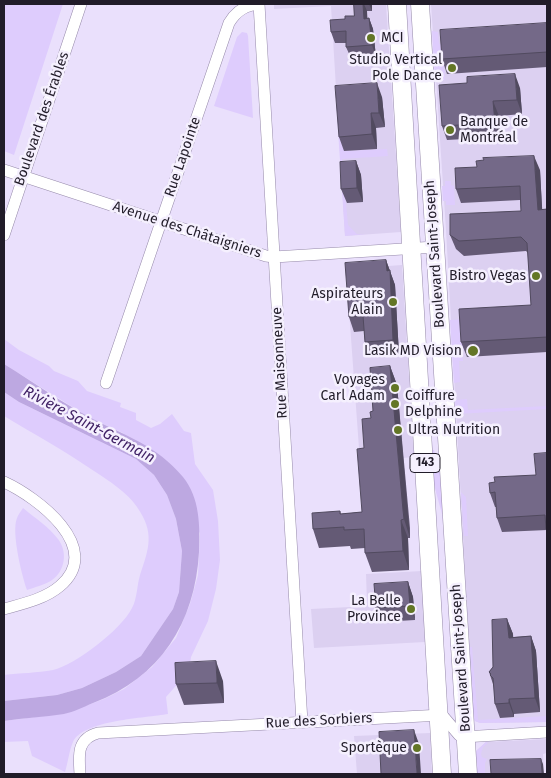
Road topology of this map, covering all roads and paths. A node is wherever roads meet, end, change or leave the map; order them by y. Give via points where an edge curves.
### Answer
1 (81, 4) edge
2 (258, 4) edge
3 (397, 4) edge
4 (420, 4) edge
5 (4, 170) edge
6 (23, 176) junction
7 (162, 221) junction
8 (4, 235) edge
9 (435, 247) junction
10 (411, 248) junction
11 (274, 257) junction
12 (106, 383) dead end
13 (4, 482) edge
14 (4, 609) edge
15 (439, 715) junction
16 (302, 722) junction
17 (547, 732) edge
18 (466, 737) junction
19 (80, 774) edge
20 (442, 774) edge
21 (468, 774) edge

1 - 6 street, Boulevard des Érables
2 - 7 street, Rue Lapointe via 239,10 230,21
2 - 11 street, Rue Maisonneuve
3 - 10 main road, Boulevard Saint-Joseph / 143
4 - 9 main road, Boulevard Saint-Joseph / 143
5 - 6 street, Avenue des Châtaigniers
6 - 7 street, Avenue des Châtaigniers
6 - 8 street, Boulevard des Érables
7 - 11 street, Avenue des Châtaigniers
7 - 12 street, Rue Lapointe
9 - 10 street, Avenue des Châtaigniers
9 - 18 main road, Boulevard Saint-Joseph / 143
10 - 11 street, Avenue des Châtaigniers
10 - 15 main road, Boulevard Saint-Joseph / 143
11 - 16 street, Rue Maisonneuve
13 - 14 street via 24,492 52,515 68,533 75,551 72,570 61,586 39,598
15 - 16 street, Rue des Sorbiers
15 - 18 street
15 - 20 main road, Boulevard Saint-Joseph / 143
16 - 19 street, Rue des Sorbiers via 98,733 84,740
17 - 18 street
18 - 21 main road, Boulevard Saint-Joseph / 143

